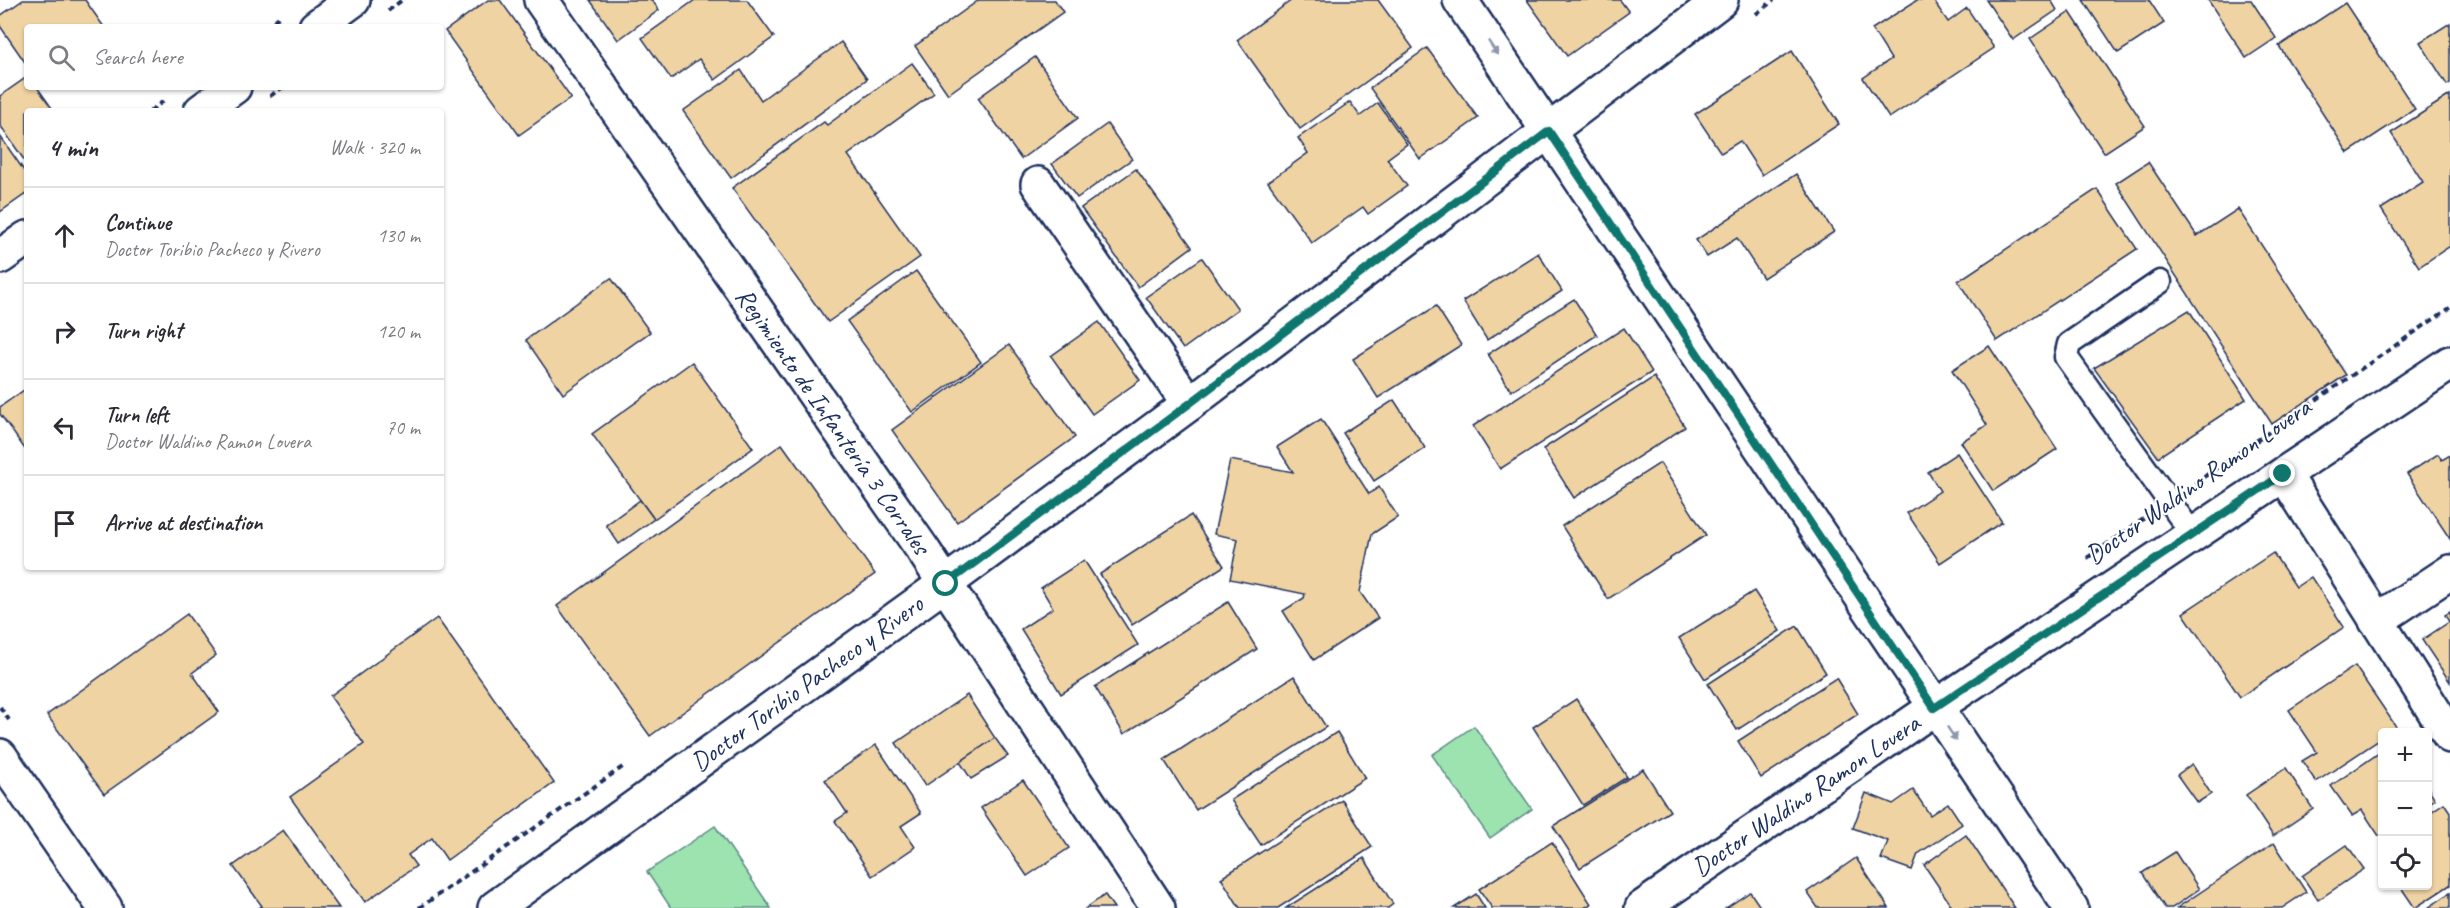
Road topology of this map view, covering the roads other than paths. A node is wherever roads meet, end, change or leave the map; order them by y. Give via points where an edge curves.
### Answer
1 (353, 0) edge
2 (541, 0) edge
3 (1460, 0) edge
4 (1721, 0) edge
5 (320, 24) edge
6 (230, 90) edge
7 (205, 108) edge
8 (1549, 131) junction
9 (1038, 184) dead end
10 (24, 240) edge
11 (0, 257) edge
12 (2160, 282) dead end
13 (2450, 363) edge
14 (1189, 404) junction
15 (2283, 474) junction
16 (2193, 535) junction
17 (2450, 572) edge
18 (946, 584) junction
19 (2376, 621) junction
20 (1934, 708) junction
21 (2450, 736) edge
22 (0, 756) edge
23 (105, 908) edge
24 (495, 908) edge
25 (1158, 908) edge
26 (1642, 908) edge
27 (2071, 908) edge

1 - 5 street
2 - 18 street, Regimiento de Infantería 3 Corrales
3 -> 8 street
4 - 8 street, Doctor Toribio Pacheco y Rivero
6 - 7 street
8 - 14 street, Doctor Toribio Pacheco y Rivero
8 - 20 street
9 - 14 street
10 - 11 street
12 - 16 lane via 2069,344 2066,357
13 - 15 street, Doctor Waldino Ramon Lovera
14 - 18 street, Doctor Toribio Pacheco y Rivero
15 - 16 street, Doctor Waldino Ramon Lovera
15 - 19 street
16 - 20 street, Doctor Waldino Ramon Lovera
17 - 19 street
18 - 24 street, Doctor Toribio Pacheco y Rivero
18 - 25 street, Regimiento de Infantería 3 Corrales
19 - 21 street
20 - 26 street, Doctor Waldino Ramon Lovera
20 -> 27 street
22 - 23 street

